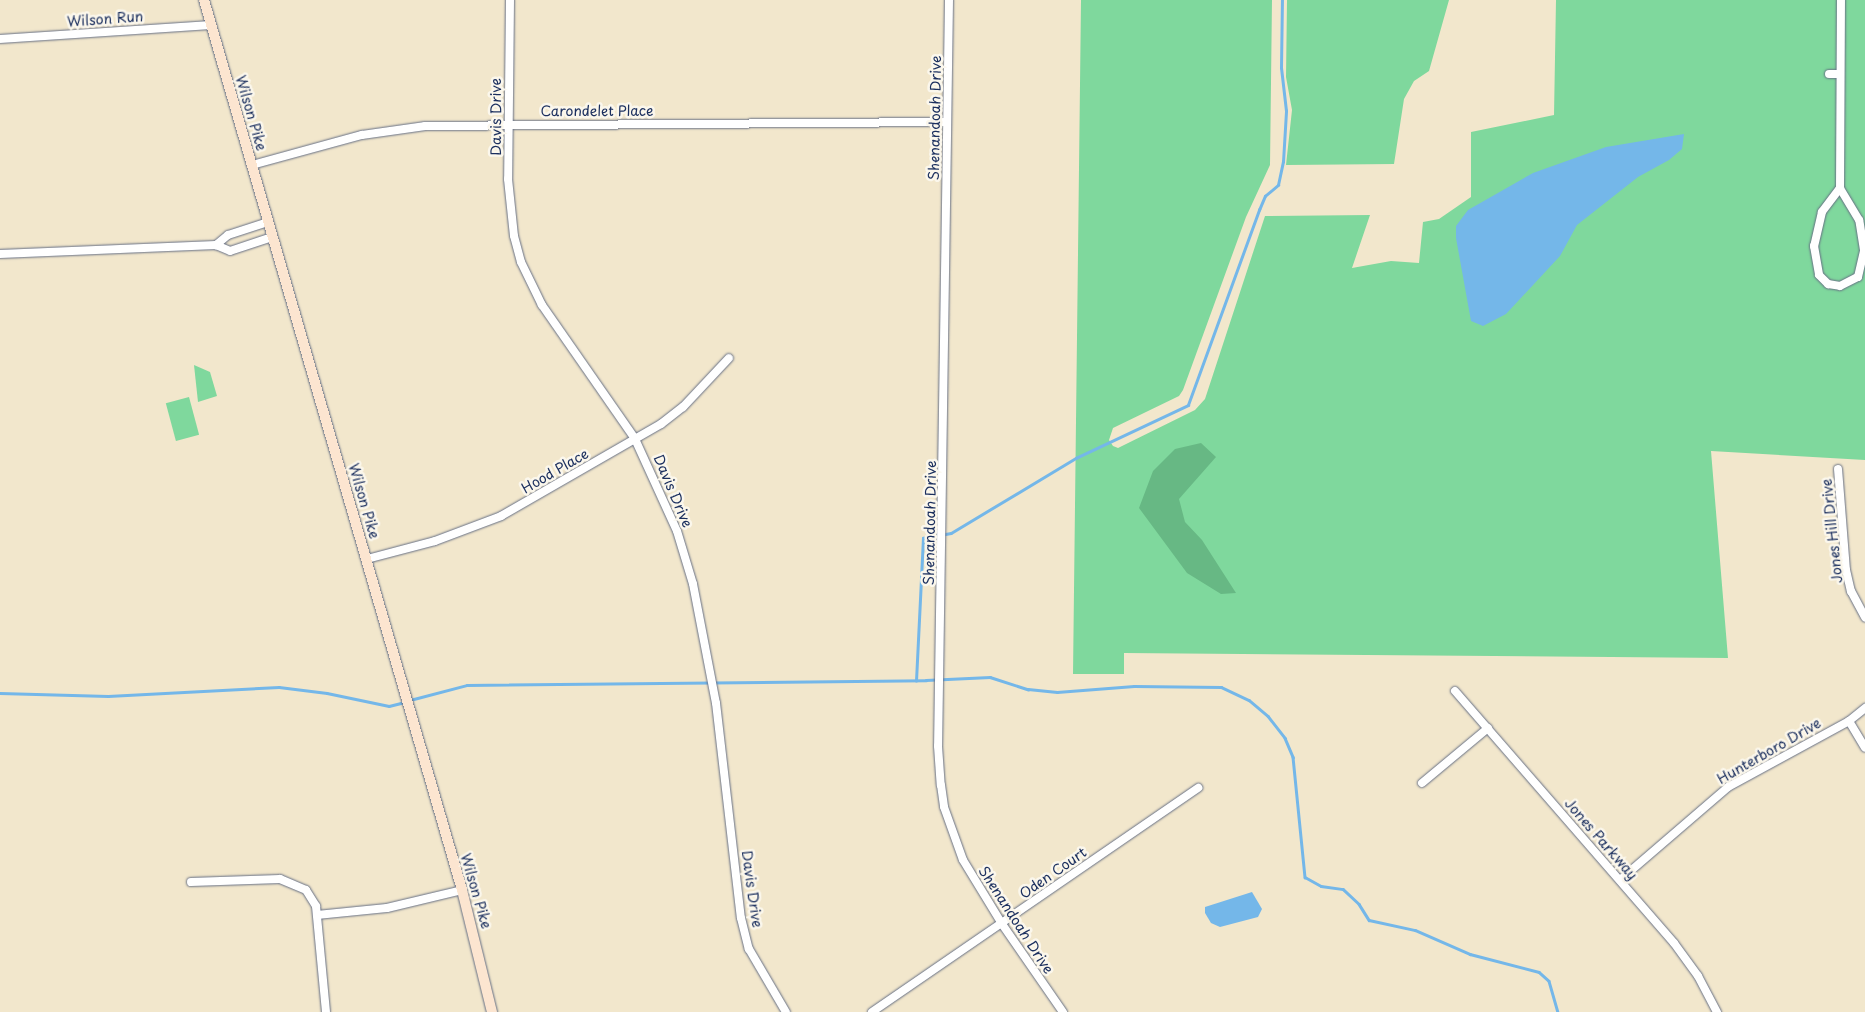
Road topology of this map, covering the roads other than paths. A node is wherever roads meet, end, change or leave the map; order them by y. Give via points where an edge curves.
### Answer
1 (204, 0) edge
2 (510, 0) edge
3 (949, 0) edge
4 (1841, 0) edge
5 (211, 24) junction
6 (0, 38) edge
7 (1829, 74) dead end
8 (1840, 74) junction
9 (947, 122) junction
10 (509, 124) junction
11 (252, 165) junction
12 (1840, 188) junction
13 (268, 222) junction
14 (272, 237) junction
15 (216, 245) junction
16 (0, 254) edge
17 (729, 358) dead end
18 (635, 440) junction
19 (1838, 469) dead end
20 (367, 559) junction
21 (1865, 617) edge
22 (1455, 691) dead end
23 (1865, 708) edge
24 (1848, 720) junction
25 (1488, 728) junction
26 (1865, 748) edge
27 (1422, 783) dead end
28 (1198, 788) dead end
29 (1620, 880) junction
30 (191, 882) dead end
31 (462, 890) junction
32 (317, 915) junction
33 (1002, 924) junction
34 (326, 1012) edge
35 (492, 1012) edge
36 (786, 1012) edge
37 (872, 1012) edge
38 (1063, 1012) edge
39 (1717, 1012) edge

1 - 5 main road, Wilson Pike
2 - 10 street, Davis Drive
3 - 9 street, Shenandoah Drive
4 - 8 street
5 - 6 street, Wilson Run
5 - 11 main road, Wilson Pike
7 - 8 street
8 - 12 street
9 - 10 street, Carondelet Place
9 - 33 street, Shenandoah Drive via 938,746 944,807 963,860
10 - 11 street, Carondelet Place via 384,130
10 - 18 street, Davis Drive via 510,207 521,262 542,305
11 - 13 main road, Wilson Pike
12 - 12 street via 1859,220 1864,250 1858,277 1840,286 1824,282 1819,275 1814,246 1822,212
13 - 14 main road, Wilson Pike
13 - 15 street via 228,235
14 - 15 street via 230,251
14 - 20 main road, Wilson Pike
15 - 16 street
17 - 18 street, Hood Place via 682,407
18 - 20 street, Hood Place via 501,516 435,541
18 - 36 street, Davis Drive via 663,496 688,563 713,687 741,918 749,949
19 - 21 street, Jones Hill Drive via 1846,570 1851,591
20 - 31 main road, Wilson Pike via 404,697
22 - 25 street, Jones Parkway
23 - 24 street, Hunterboro Drive
24 - 26 street
24 - 29 street, Hunterboro Drive via 1728,787
25 - 27 street
25 - 29 street, Jones Parkway
28 - 33 street, Oden Court
29 - 39 street, Jones Parkway via 1674,943 1698,976
30 - 32 street via 288,880 311,896
31 - 32 street via 387,908
31 - 35 main road, Wilson Pike
32 - 34 street
33 - 37 street, Oden Court
33 - 38 street, Shenandoah Drive

